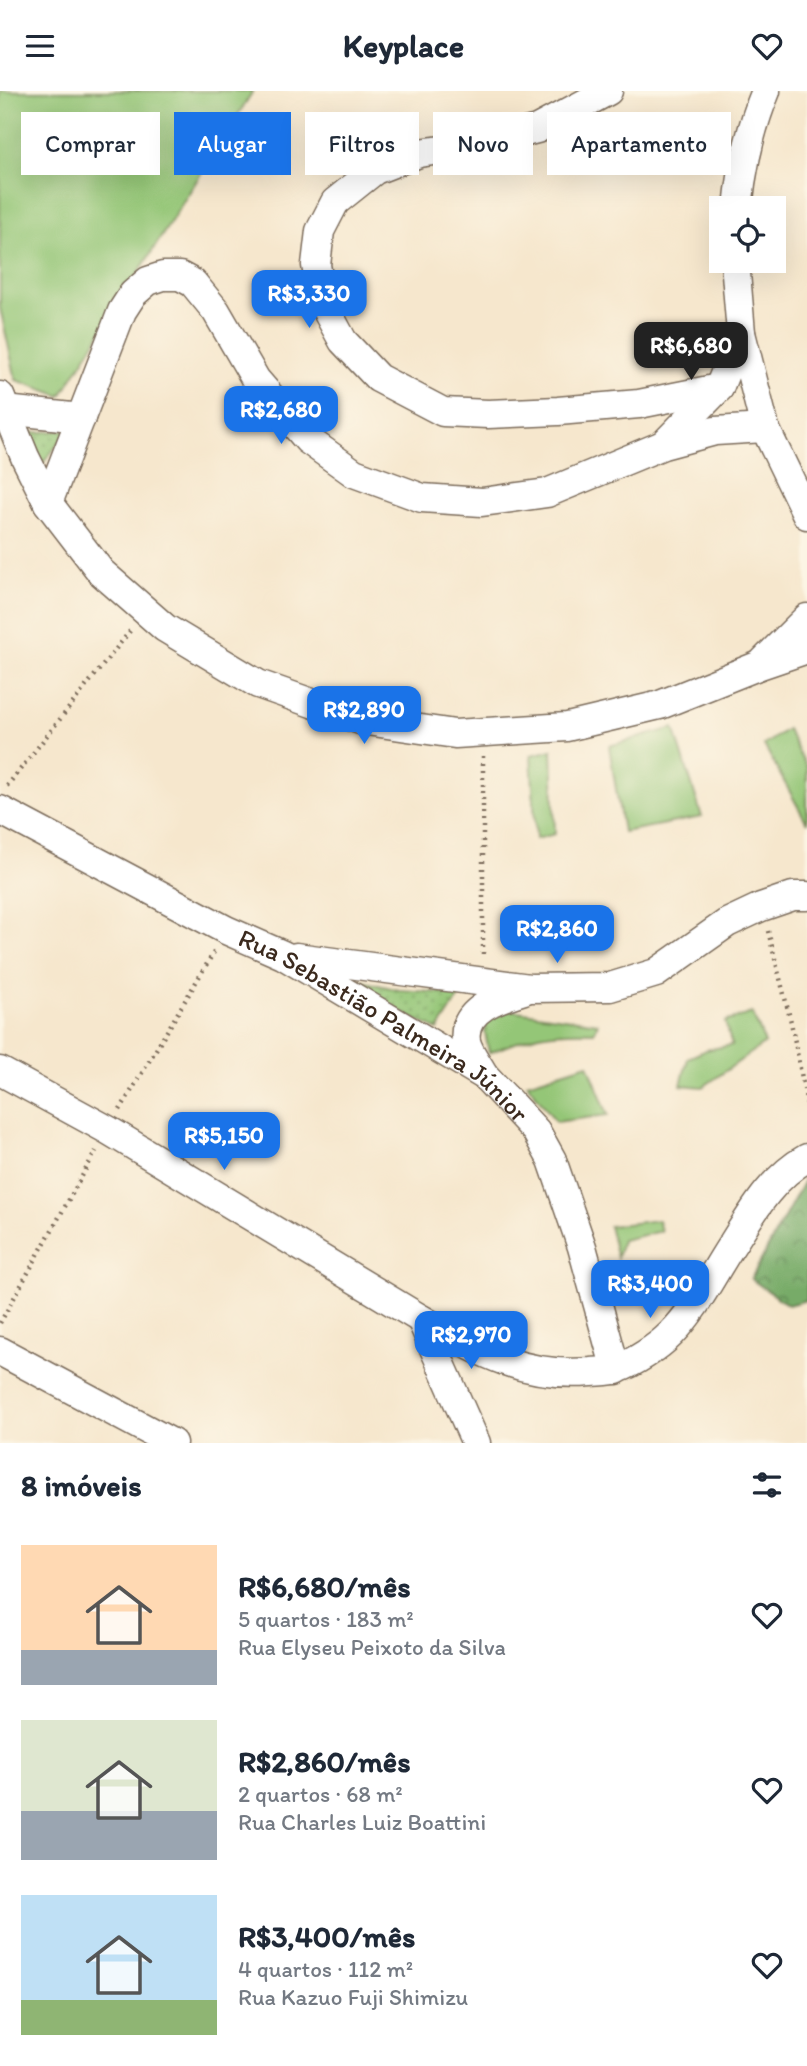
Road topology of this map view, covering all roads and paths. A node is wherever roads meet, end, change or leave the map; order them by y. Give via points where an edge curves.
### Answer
1 (608, 91) edge
2 (766, 91) edge
3 (739, 196) edge
4 (737, 273) edge
5 (741, 333) junction
6 (719, 388) junction
7 (2, 403) edge
8 (81, 418) junction
9 (765, 428) junction
10 (663, 445) junction
11 (48, 503) junction
12 (807, 515) edge
13 (145, 611) junction
14 (807, 618) edge
15 (807, 649) edge
16 (760, 665) junction
17 (483, 733) junction
18 (0, 795) edge
19 (0, 810) edge
20 (807, 896) edge
21 (761, 907) junction
22 (226, 930) junction
23 (283, 955) junction
24 (484, 983) junction
25 (530, 988) junction
26 (0, 1072) edge
27 (485, 1076) junction
28 (807, 1104) edge
29 (108, 1130) junction
30 (807, 1159) edge
31 (421, 1319) junction
32 (0, 1323) edge
33 (0, 1351) edge
34 (616, 1370) junction
35 (172, 1443) edge
36 (476, 1443) edge

1 - 6 street via 537,129 419,153 375,170 335,202 320,232 316,265 323,304 343,341 378,378 443,412 488,415 639,404
2 - 3 street via 752,124
4 - 5 street
5 - 6 street
5 - 9 street
6 - 10 street
7 - 8 street
7 - 11 street
8 - 10 street via 110,337 133,293 148,281 180,276 194,283 256,380 309,440 354,473 422,498 482,502 547,493
8 - 11 street
9 - 10 street via 715,431
9 - 12 street
11 - 13 street via 101,572
13 - 17 street via 258,684 360,720 455,734
13 - 18 path
14 - 16 street
15 - 16 street
16 - 17 street via 660,705 567,727
17 - 24 path
19 - 22 street, Rua Sebastião Palmeira Júnior
20 - 21 street
21 - 25 street via 727,923 656,973 610,987
21 - 28 path
22 - 23 street, Rua Sebastião Palmeira Júnior
22 - 29 path
23 - 24 street
23 - 27 street, Rua Sebastião Palmeira Júnior
24 - 25 street
25 - 27 street via 489,1002 471,1017 466,1041
26 - 29 street
27 - 34 street, Rua Sebastião Palmeira Júnior via 536,1131 552,1160
29 - 31 street
29 - 32 path
30 - 34 street via 793,1166 765,1195 690,1312 669,1336
31 - 34 street via 499,1360 531,1370 563,1375
31 - 36 street
33 - 35 street

